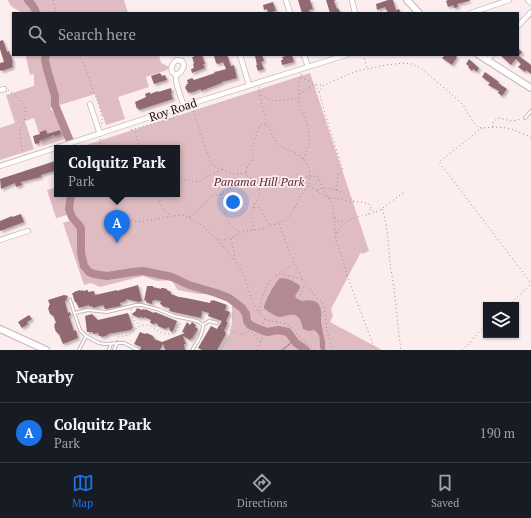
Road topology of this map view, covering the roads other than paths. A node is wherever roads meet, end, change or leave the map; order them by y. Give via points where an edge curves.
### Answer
1 (286, 0) edge
2 (352, 0) edge
3 (407, 0) edge
4 (510, 0) edge
5 (528, 0) edge
6 (531, 3) edge
7 (290, 12) edge
8 (355, 12) edge
9 (418, 12) edge
10 (474, 12) edge
11 (531, 12) edge
12 (519, 25) edge
13 (240, 56) edge
14 (304, 56) edge
15 (343, 56) edge
16 (490, 58) edge
17 (308, 67) junction
18 (176, 75) dead end
19 (249, 85) junction
20 (531, 88) edge
21 (90, 104) dead end
22 (184, 108) junction
23 (531, 111) edge
24 (525, 118) road end
25 (100, 134) junction
26 (66, 145) edge
27 (54, 149) edge
28 (0, 166) edge
29 (28, 231) dead end
30 (0, 240) edge
31 (70, 300) dead end
32 (75, 314) junction
33 (217, 323) road end
34 (203, 325) junction
35 (0, 329) edge
36 (86, 336) junction
37 (117, 343) junction
38 (112, 344) junction
39 (46, 350) edge
40 (79, 350) edge
41 (109, 350) edge
42 (114, 350) edge
43 (138, 350) edge
44 (192, 350) edge

1 - 7 street
2 - 8 street
3 - 9 street
4 - 10 street
5 - 6 street
11 - 12 street
13 - 19 street
14 - 17 street
15 - 17 street, Roy Road
16 - 20 street
17 - 19 street, Roy Road
18 - 22 street
19 - 22 street, Roy Road
21 - 25 street
22 - 25 street, Roy Road
23 - 24 lane
25 - 26 street, Roy Road
27 - 28 street, Roy Road
29 - 30 street
31 - 32 lane
32 - 34 lane via 88,310 107,312 141,305
32 - 36 lane via 80,330
33 - 34 lane via 209,321
34 - 44 lane via 201,335
35 - 39 street
36 - 38 lane via 99,343
36 - 40 lane
37 - 38 lane
37 - 42 lane
37 - 43 lane
38 - 41 lane

